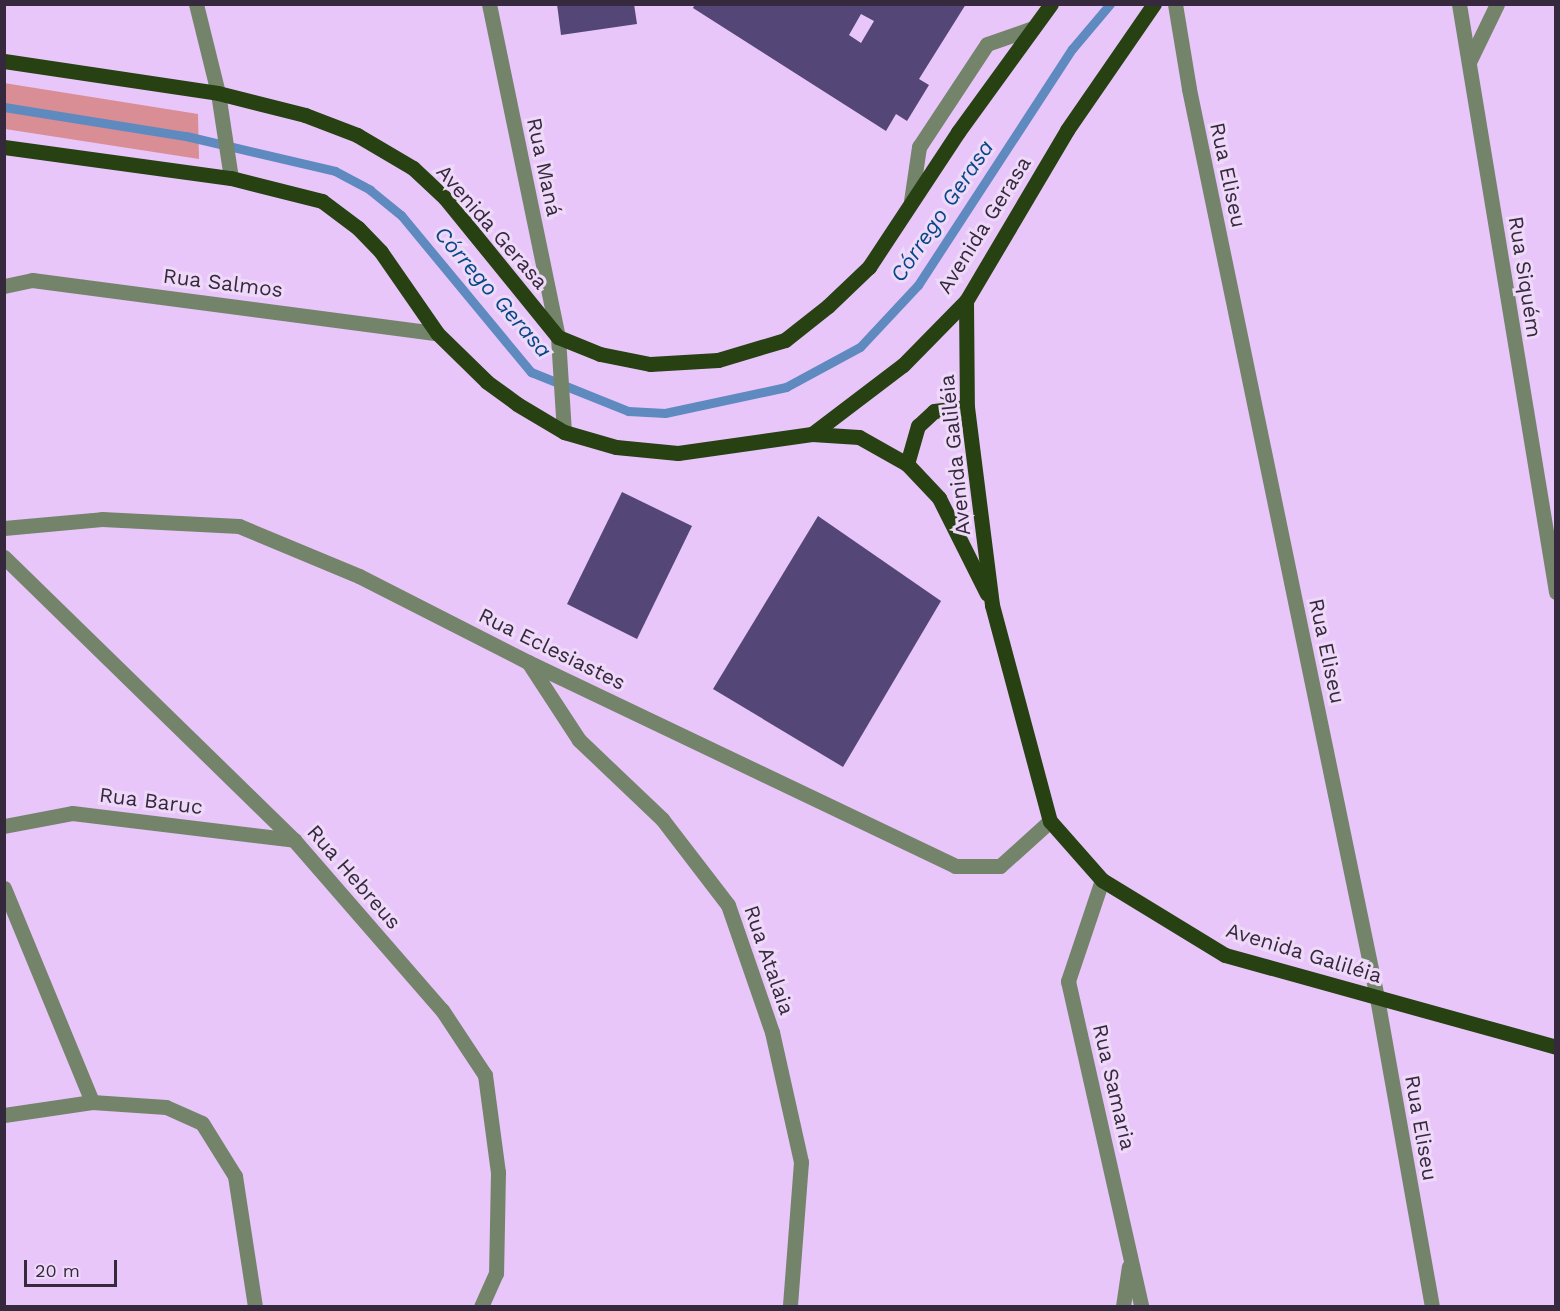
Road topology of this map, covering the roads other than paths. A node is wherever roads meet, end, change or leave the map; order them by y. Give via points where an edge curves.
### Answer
1 (196, 4) edge
2 (489, 4) edge
3 (1051, 4) edge
4 (1154, 4) edge
5 (1175, 4) edge
6 (1459, 4) edge
7 (1497, 4) edge
8 (1033, 28) junction
9 (4, 61) edge
10 (1469, 62) junction
11 (218, 93) junction
12 (4, 147) edge
13 (230, 171) junction
14 (911, 201) junction
15 (4, 286) edge
16 (966, 301) junction
17 (437, 333) junction
18 (558, 337) junction
19 (967, 407) junction
20 (564, 432) junction
21 (812, 434) junction
22 (907, 464) junction
23 (4, 528) edge
24 (4, 557) edge
25 (1556, 592) edge
26 (992, 605) junction
27 (528, 662) junction
28 (1050, 821) junction
29 (4, 826) edge
30 (294, 840) junction
31 (1102, 880) junction
32 (4, 888) edge
33 (1377, 998) junction
34 (1556, 1047) edge
35 (92, 1102) junction
36 (4, 1115) edge
37 (1131, 1257) junction
38 (255, 1306) edge
39 (481, 1306) edge
40 (790, 1306) edge
41 (1123, 1306) edge
42 (1141, 1306) edge
43 (1432, 1306) edge

1 - 11 street
2 - 18 street, Rua Maná
3 - 8 main road, Avenida Gerasa
4 - 16 main road, Avenida Gerasa via 1067,130
5 - 33 street, Rua Eliseu via 1189,89
6 - 10 street, Rua Siquém
7 - 10 street
8 - 14 main road, Avenida Gerasa
8 - 14 street via 987,44 919,147
9 - 11 main road, Avenida Gerasa
10 - 25 street, Rua Siquém
11 - 13 street
11 - 18 main road, Avenida Gerasa via 305,115 357,135 413,168 445,198
12 - 13 main road, Avenida Gerasa
13 - 17 main road, Avenida Gerasa via 322,201 358,228 381,252
14 - 18 main road, Avenida Gerasa via 869,267 785,340 718,360 650,364 600,354
15 - 17 street, Rua Salmos via 33,280
16 - 19 main road, Avenida Galiléia
16 - 21 main road, Avenida Gerasa via 903,365
17 - 20 main road, Avenida Gerasa via 487,382
18 - 20 street
19 - 22 main road via 934,411 918,426
19 - 26 main road, Avenida Galiléia
20 - 21 main road, Avenida Gerasa via 615,447 678,453
21 - 22 main road, Avenida Galiléia via 859,437
22 - 26 main road, Avenida Galiléia via 939,498
23 - 27 street, Rua Eclesiastes via 102,519 240,526 359,576
24 - 30 street, Rua Hebreus
26 - 28 main road, Avenida Galiléia
27 - 28 street, Rua Eclesiastes via 955,866 1000,866
27 - 40 street, Rua Atalaia via 579,740 662,819 728,905 772,1032 801,1161
28 - 31 main road, Avenida Galiléia
29 - 30 street, Rua Baruc via 72,813
30 - 39 street, Rua Hebreus via 442,1010 485,1075 498,1184 496,1273
31 - 33 main road, Avenida Galiléia via 1225,955
31 - 37 street, Rua Samaria via 1068,981
32 - 35 street
33 - 34 main road, Avenida Galiléia
33 - 43 street, Rua Eliseu
35 - 36 street
35 - 38 street via 166,1107 202,1123 235,1176
37 - 41 street
37 - 42 street, Rua Samaria

